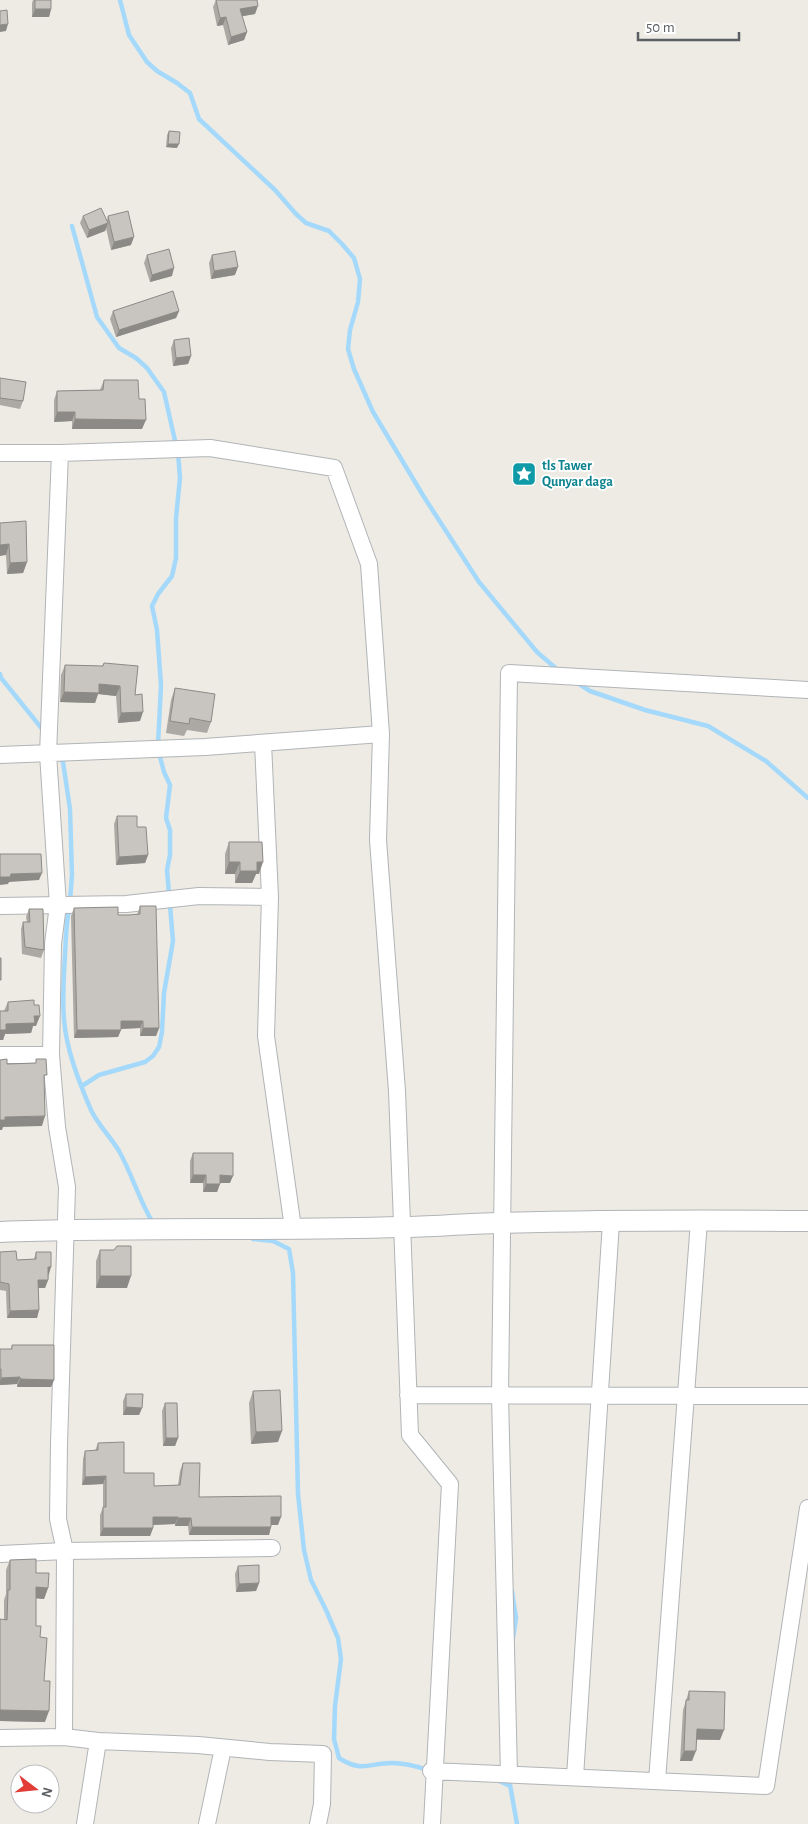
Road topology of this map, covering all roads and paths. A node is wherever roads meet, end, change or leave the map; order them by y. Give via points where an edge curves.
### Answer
1 (0, 453) edge
2 (60, 453) junction
3 (808, 690) edge
4 (381, 734) junction
5 (263, 742) junction
6 (48, 754) junction
7 (0, 755) edge
8 (270, 897) junction
9 (58, 904) junction
10 (0, 906) edge
11 (51, 1054) junction
12 (0, 1055) edge
13 (699, 1221) junction
14 (808, 1221) edge
15 (612, 1222) junction
16 (503, 1223) junction
17 (402, 1227) junction
18 (293, 1228) junction
19 (66, 1229) junction
20 (0, 1232) edge
21 (408, 1395) junction
22 (500, 1395) junction
23 (600, 1396) junction
24 (686, 1396) junction
25 (808, 1396) edge
26 (808, 1508) edge
27 (272, 1548) dead end
28 (65, 1551) junction
29 (0, 1554) edge
30 (64, 1737) junction
31 (0, 1738) edge
32 (98, 1741) junction
33 (223, 1748) junction
34 (433, 1771) junction
35 (510, 1774) junction
36 (575, 1777) junction
37 (656, 1781) junction
38 (85, 1824) edge
39 (207, 1824) edge
40 (318, 1824) edge
41 (432, 1824) edge

1 - 2 street
2 - 4 street via 210,448 334,468 369,564
2 - 6 street
3 - 16 street via 509,673
4 - 5 street
4 - 17 street via 378,840 397,1091
5 - 6 street
5 - 8 street
6 - 7 street
6 - 9 street
8 - 9 street via 199,896 126,904
8 - 18 street via 266,1036
9 - 10 street
9 - 11 street via 53,944
11 - 12 street
11 - 19 street via 57,1127 67,1188
13 - 14 street
13 - 15 street
13 - 24 street
15 - 16 street
15 - 23 street
16 - 17 street
16 - 22 street
17 - 18 street
17 - 21 street
18 - 19 street
19 - 20 street
19 - 28 street via 58,1520
21 - 22 street
21 - 34 street via 410,1435 450,1484
22 - 23 street
22 - 35 street
23 - 24 street
23 - 36 street
24 - 25 street
24 - 37 street
26 - 37 street via 766,1786
27 - 28 street
28 - 29 street
28 - 30 street
30 - 31 street
30 - 32 street
32 - 33 street
32 - 38 street
33 - 39 street
33 - 40 street via 323,1754 322,1804
34 - 35 street
34 - 41 street
35 - 36 street
36 - 37 street

